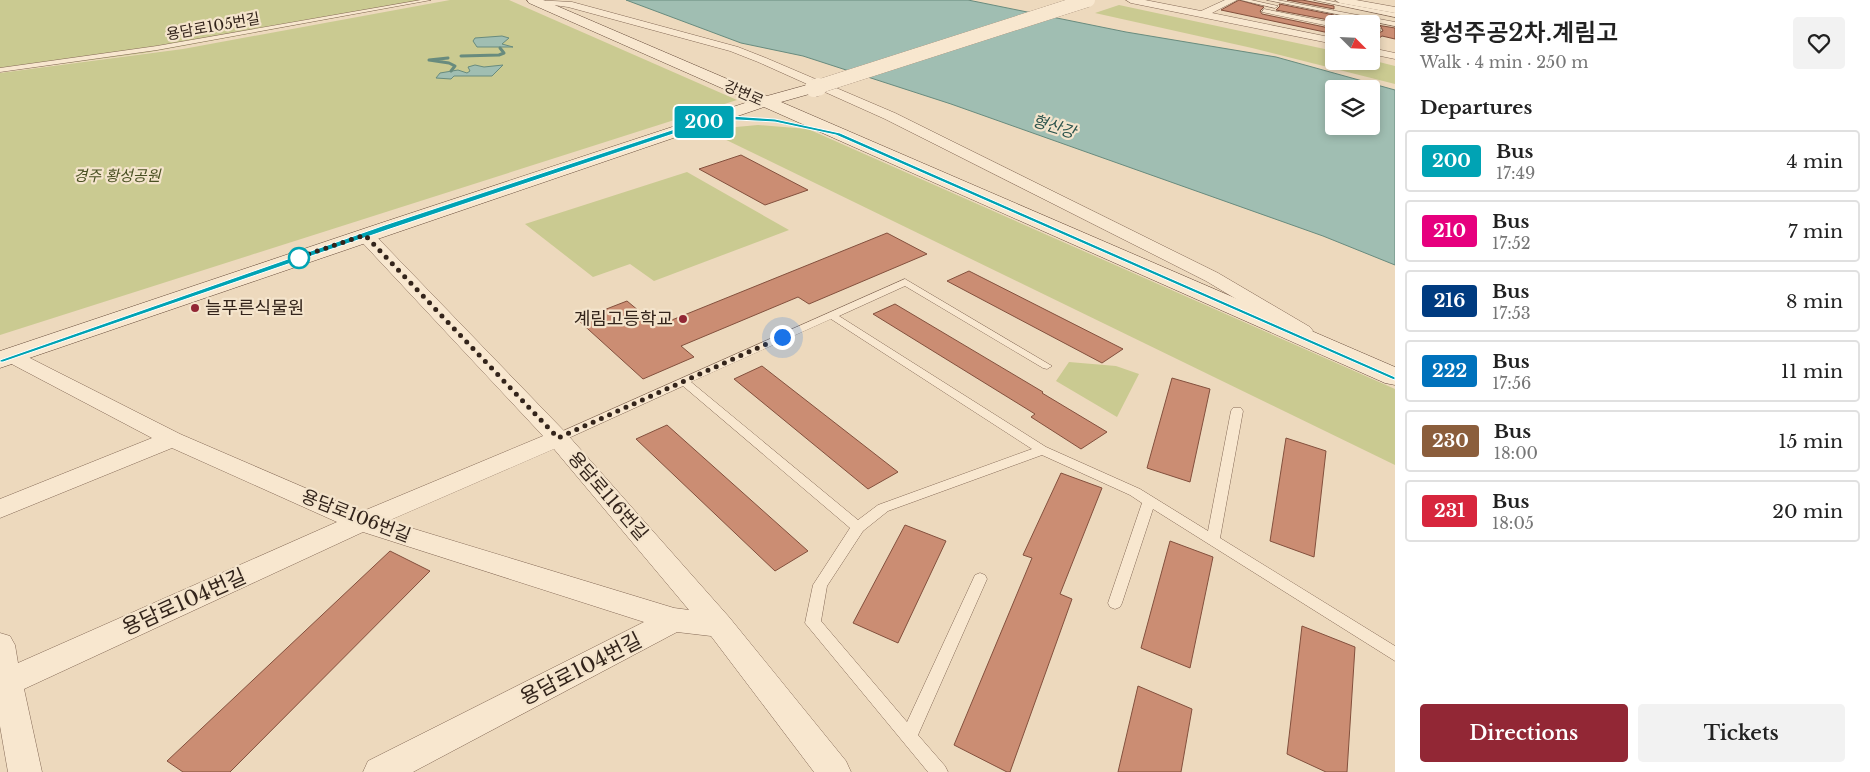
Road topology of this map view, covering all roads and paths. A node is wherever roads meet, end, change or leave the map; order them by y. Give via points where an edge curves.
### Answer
1 (429, 0) edge
2 (533, 0) edge
3 (539, 0) edge
4 (1088, 0) edge
5 (1130, 0) edge
6 (1232, 0) edge
7 (1243, 0) edge
8 (1269, 0) edge
9 (1316, 0) edge
10 (1340, 0) edge
11 (1252, 9) dead end
12 (1395, 10) edge
13 (1285, 11) dead end
14 (1203, 14) junction
15 (1345, 15) edge
16 (1395, 15) edge
17 (1325, 19) edge
18 (1325, 19) edge
19 (1380, 21) edge
20 (1325, 23) edge
21 (1395, 24) edge
22 (1380, 26) edge
23 (1395, 29) edge
24 (1325, 40) edge
25 (1380, 53) edge
26 (1395, 56) edge
27 (683, 66) junction
28 (0, 70) edge
29 (704, 75) junction
30 (814, 88) junction
31 (764, 102) junction
32 (717, 105) junction
33 (838, 134) junction
34 (365, 235) junction
35 (831, 315) junction
36 (1340, 353) junction
37 (6, 358) edge
38 (1048, 366) dead end
39 (1395, 377) edge
40 (683, 381) junction
41 (1237, 411) dead end
42 (172, 438) junction
43 (558, 438) junction
44 (1042, 450) junction
45 (1150, 501) junction
46 (0, 509) edge
47 (361, 522) junction
48 (858, 527) junction
49 (1213, 540) junction
50 (980, 579) dead end
51 (1115, 603) dead end
52 (674, 620) junction
53 (719, 625) junction
54 (0, 645) edge
55 (1395, 654) edge
56 (8, 682) junction
57 (909, 736) junction
58 (25, 772) edge
59 (380, 772) edge
60 (834, 772) edge
61 (939, 772) edge

1 - 28 lane, 용담로105번길 via 157,48
2 - 27 main road, 강변로
3 - 36 street via 569,4 734,49 890,116 1212,277
4 - 30 main road, bridge
5 - 14 street
6 - 14 street
7 - 17 lane
8 - 15 lane
9 - 16 lane
10 - 12 street
11 - 20 lane
13 - 18 lane
14 - 24 street
19 - 21 lane
22 - 23 lane
25 - 26 street
27 - 29 main road, 강변로
27 - 32 main road via 705,82
29 - 30 main road
29 - 31 main road, 강변로
30 - 31 main road
30 - 33 main road via 812,105 827,117
31 - 32 main road
31 - 33 main road, 강변로
32 - 33 main road
32 - 34 main road via 679,130
33 - 36 main road, 강변로
34 - 37 main road
34 - 43 street, 용담로116번길
35 - 38 lane via 904,282
35 - 40 lane
35 - 44 lane
36 - 39 main road, 강변로
37 - 42 street, 용담로106번길
40 - 43 lane
40 - 48 lane
41 - 49 lane
42 - 46 street
42 - 47 street, 용담로106번길
43 - 47 street, 용담로104번길
43 - 53 street, 용담로116번길
44 - 45 lane
44 - 48 lane via 883,508
45 - 49 lane
45 - 51 lane
47 - 52 street, 용담로106번길
47 - 56 street, 용담로104번길
48 - 57 lane via 820,585 813,623
49 - 55 lane
50 - 57 lane
52 - 53 street, 용담로106번길
52 - 59 street, 용담로104번길
53 - 60 street, 용담로116번길
54 - 56 street
56 - 58 street
57 - 61 lane

